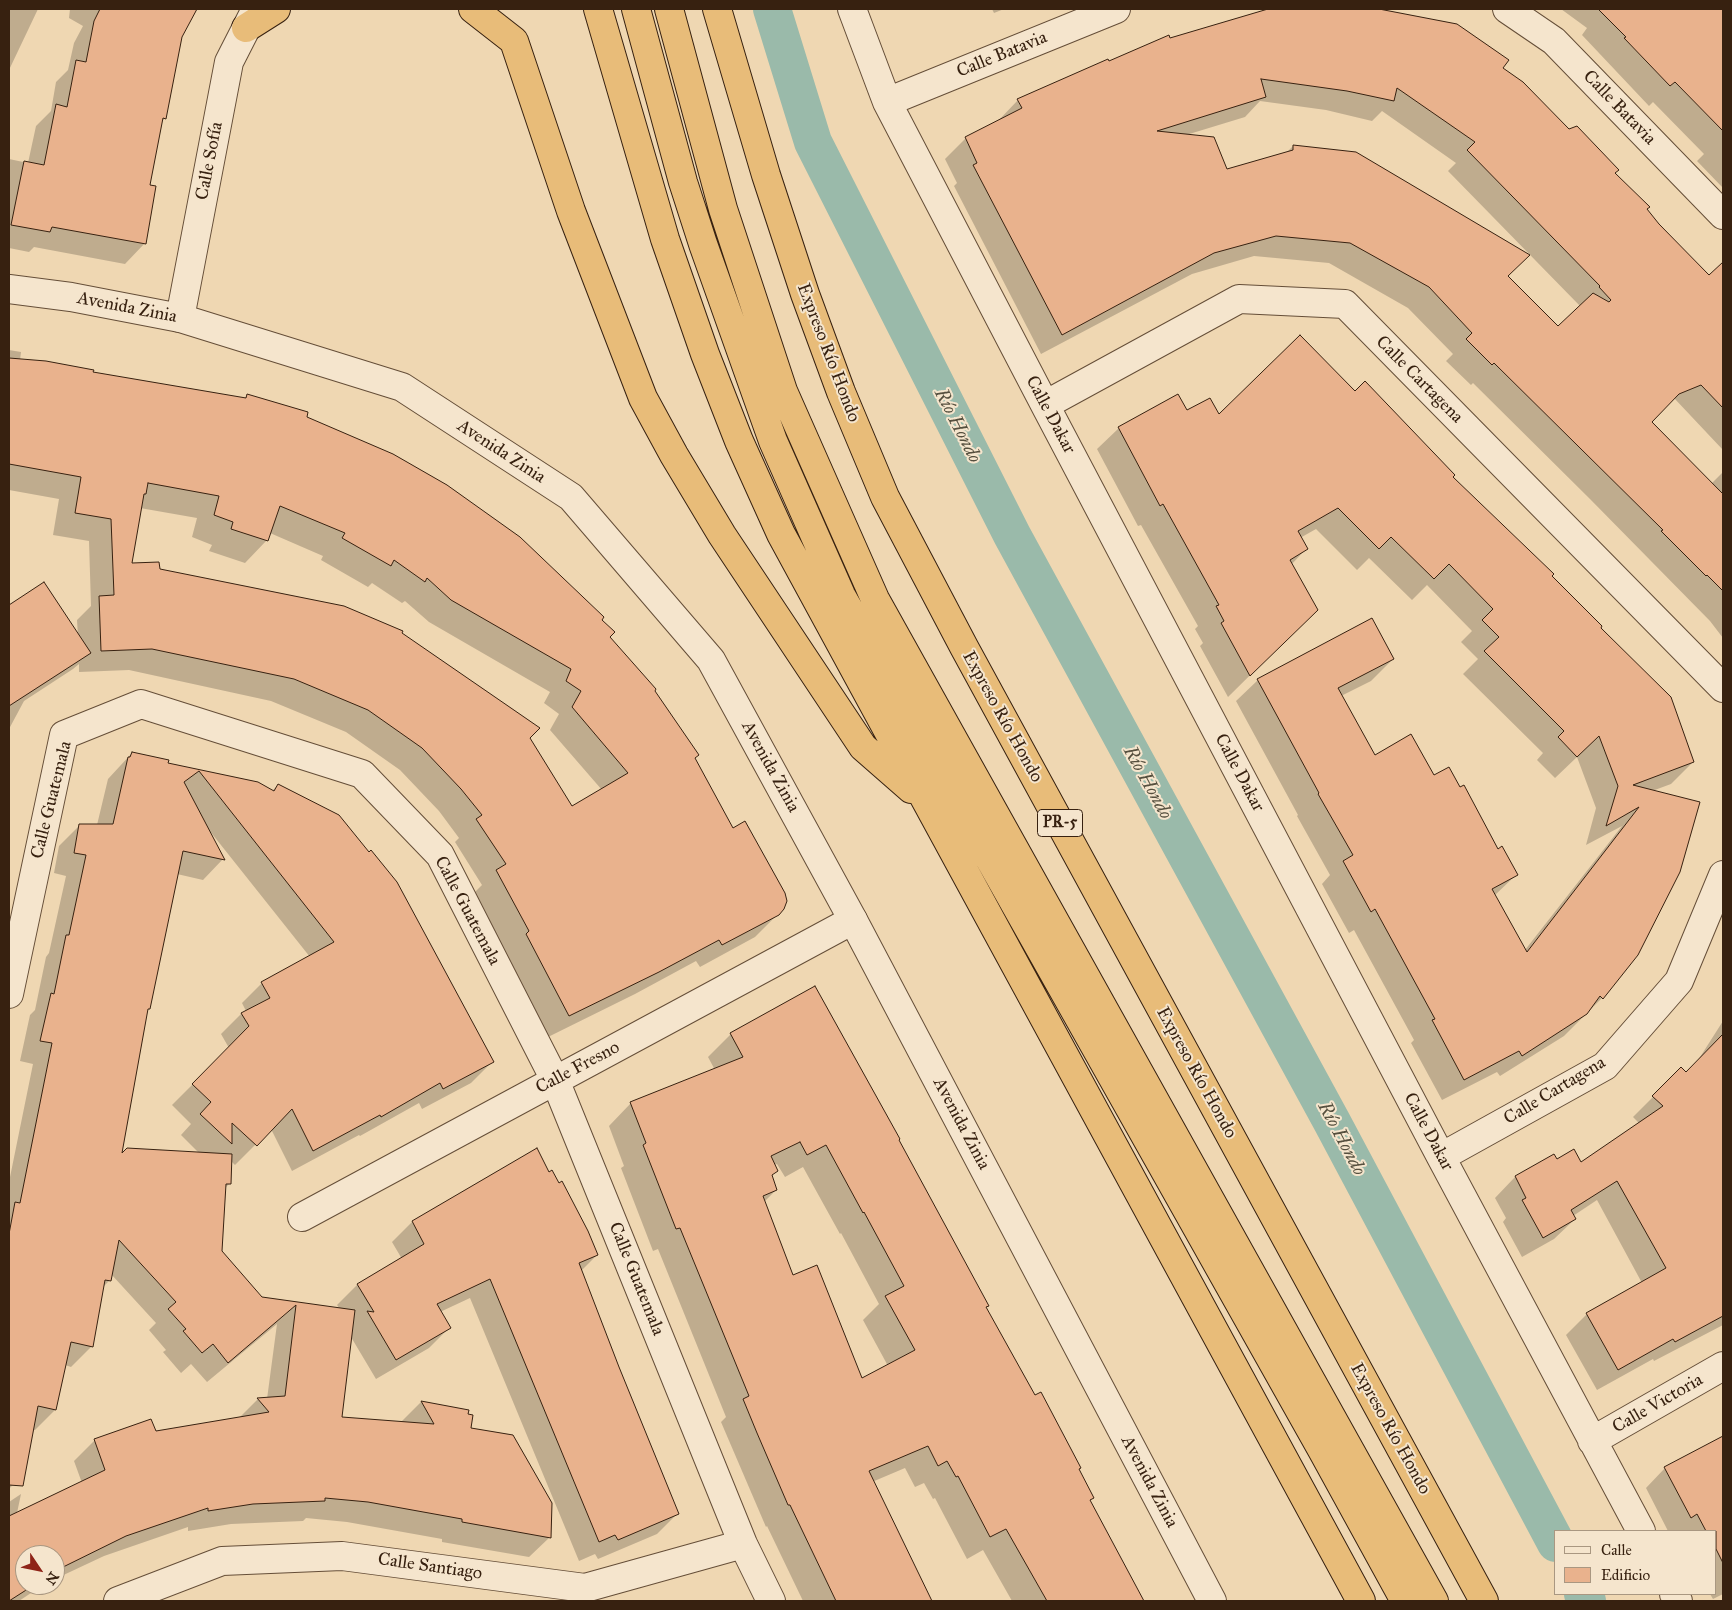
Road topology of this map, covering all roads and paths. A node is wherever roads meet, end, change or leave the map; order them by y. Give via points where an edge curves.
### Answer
1 (276, 9) edge
2 (473, 9) edge
3 (505, 9) edge
4 (598, 9) edge
5 (636, 9) edge
6 (669, 9) edge
7 (717, 9) edge
8 (852, 9) edge
9 (1116, 9) edge
10 (1507, 9) edge
11 (251, 18) edge
12 (514, 41) junction
13 (888, 102) junction
14 (1723, 215) edge
15 (9, 289) edge
16 (180, 318) junction
17 (1045, 405) junction
18 (1723, 688) edge
19 (925, 802) junction
20 (1723, 875) edge
21 (854, 920) junction
22 (9, 994) edge
23 (556, 1080) junction
24 (1441, 1157) junction
25 (302, 1217) dead end
26 (1723, 1366) edge
27 (1592, 1441) junction
28 (1640, 1530) edge
29 (743, 1544) junction
30 (118, 1601) edge
31 (771, 1601) edge
32 (1212, 1601) edge
33 (1361, 1601) edge
34 (1405, 1601) edge
35 (1434, 1601) edge
36 (1484, 1601) edge

1 - 11 highway
2 - 12 highway
3 - 12 highway
4 - 19 highway via 665,239 739,441 781,534
5 - 34 highway via 683,182 707,254 773,441 841,595
6 - 35 highway via 723,209 783,391 875,599
7 - 36 highway, Expreso Río Hondo / PR-5 via 766,175 806,294 841,392 885,497
8 - 13 street, Calle Dakar
9 - 13 street, Calle Batavia
10 - 14 street, Calle Batavia via 1554,41
11 - 16 street, Calle Sofía via 229,62
12 - 19 highway via 571,211 640,389 674,455 722,535 863,747
13 - 17 street, Calle Dakar
15 - 16 street, Avenida Zinia
16 - 21 street, Avenida Zinia via 402,387 571,497 711,660
17 - 18 street, Calle Cartagena via 1239,299 1345,304
17 - 24 street, Calle Dakar
19 - 33 highway
20 - 24 street, Calle Cartagena via 1679,981 1605,1066
21 - 23 street, Calle Fresno
21 - 32 street, Avenida Zinia
22 - 23 street, Calle Guatemala via 64,735 141,704 362,774 440,856
23 - 25 street, Calle Fresno
23 - 29 street, Calle Guatemala
24 - 27 street, Calle Dakar
26 - 27 street, Calle Victoria
27 - 28 street, Calle Dakar
29 - 30 street, Calle Santiago via 585,1588 342,1556 222,1561
29 - 31 street, Calle Guatemala

